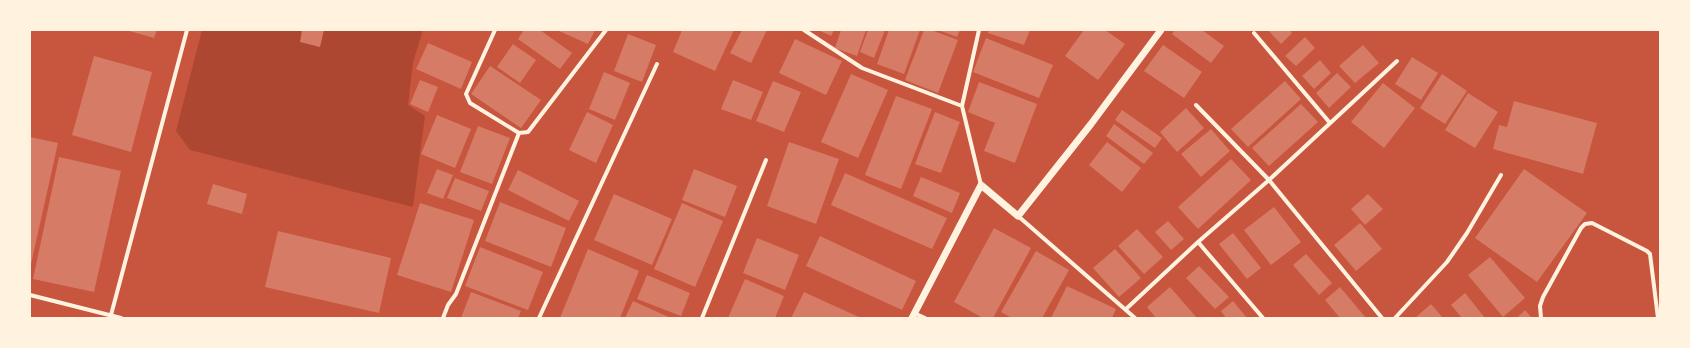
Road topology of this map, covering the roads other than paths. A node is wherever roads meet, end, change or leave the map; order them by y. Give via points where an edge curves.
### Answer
1 (187, 30) edge
2 (495, 30) edge
3 (606, 30) edge
4 (804, 30) edge
5 (979, 30) edge
6 (1161, 30) edge
7 (1254, 33) dead end
8 (1397, 61) dead end
9 (657, 64) dead end
10 (1196, 105) dead end
11 (962, 106) junction
12 (1330, 123) junction
13 (519, 133) junction
14 (766, 160) dead end
15 (1500, 175) dead end
16 (1269, 180) junction
17 (981, 185) junction
18 (1018, 216) junction
19 (1198, 242) junction
20 (30, 295) edge
21 (1126, 309) junction
22 (111, 315) junction
23 (913, 315) edge
24 (121, 318) edge
25 (443, 318) edge
26 (539, 318) edge
27 (702, 318) edge
28 (925, 318) edge
29 (1135, 318) edge
30 (1263, 318) edge
31 (1382, 318) edge
32 (1395, 318) edge
33 (1542, 318) edge
34 (1658, 318) edge

1 - 22 street
2 - 13 street via 466,94 470,103
3 - 13 street via 540,118 528,132
4 - 11 street via 862,68
5 - 11 street
6 - 18 street
7 - 12 street
8 - 12 street
9 - 26 street
10 - 16 street
11 - 17 street
12 - 16 street
13 - 25 street via 456,294
14 - 27 street
15 - 32 street via 1467,232 1446,262
16 - 19 street
16 - 31 street
17 - 18 street
17 - 23 street
18 - 21 street
19 - 21 street
19 - 30 street
20 - 22 street
21 - 29 street
22 - 24 street
23 - 28 street
33 - 34 street via 1540,306 1543,297 1581,228 1592,223 1650,254

